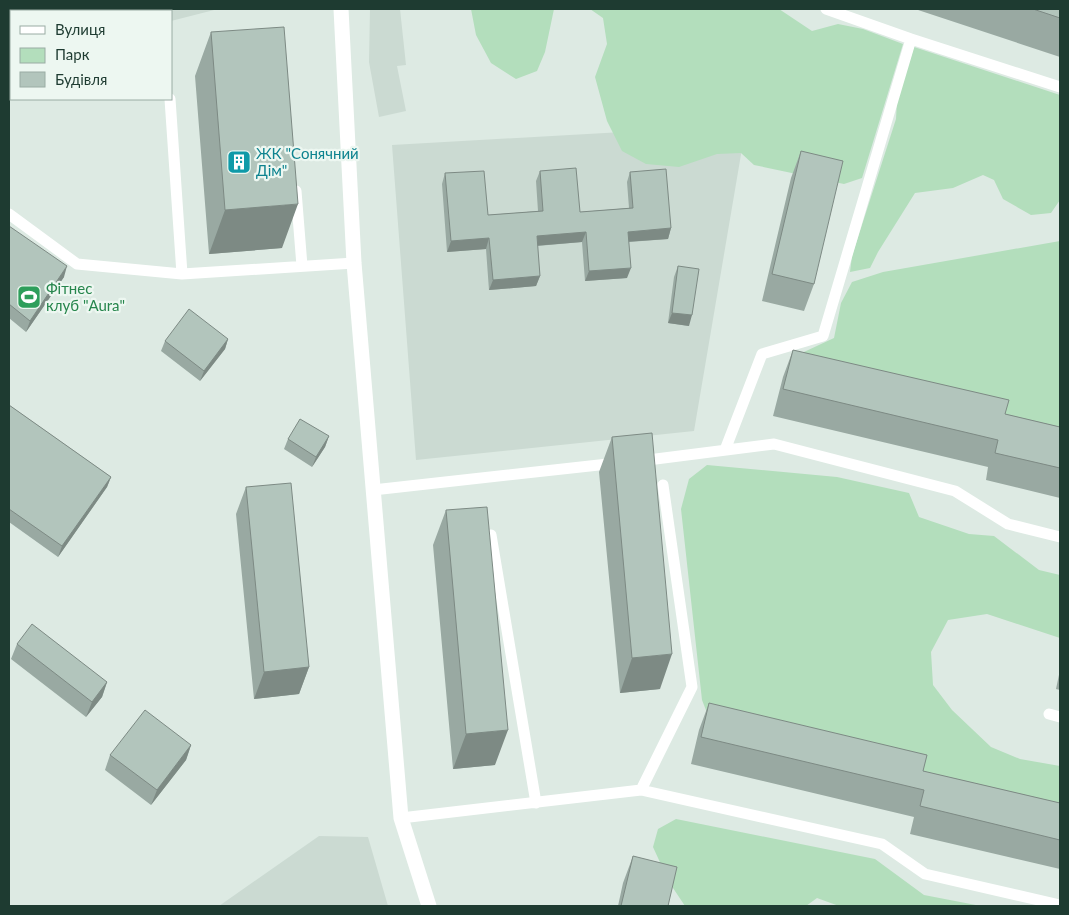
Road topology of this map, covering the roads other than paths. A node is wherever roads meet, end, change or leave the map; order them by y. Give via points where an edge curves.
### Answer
1 (341, 9) edge
2 (826, 9) edge
3 (911, 39) junction
4 (1060, 87) edge
5 (170, 100) edge
6 (295, 178) edge
7 (9, 214) edge
8 (354, 263) junction
9 (302, 266) junction
10 (182, 274) junction
11 (725, 450) junction
12 (664, 485) dead end
13 (373, 490) junction
14 (491, 535) edge
15 (1060, 537) edge
16 (641, 790) junction
17 (536, 803) junction
18 (400, 818) junction
19 (1060, 905) edge
20 (429, 906) edge

1 - 8 street
2 - 3 lane
3 - 4 lane
3 - 11 lane via 823,336 762,354
5 - 10 lane
6 - 9 lane
7 - 10 lane via 78,264
8 - 9 lane
8 - 13 street
9 - 10 lane
11 - 13 lane
11 - 15 lane via 774,444 955,491 1008,524
12 - 16 lane via 692,687
13 - 18 street
14 - 17 lane
16 - 17 lane
16 - 19 lane via 882,844 924,874
17 - 18 lane
18 - 20 street

